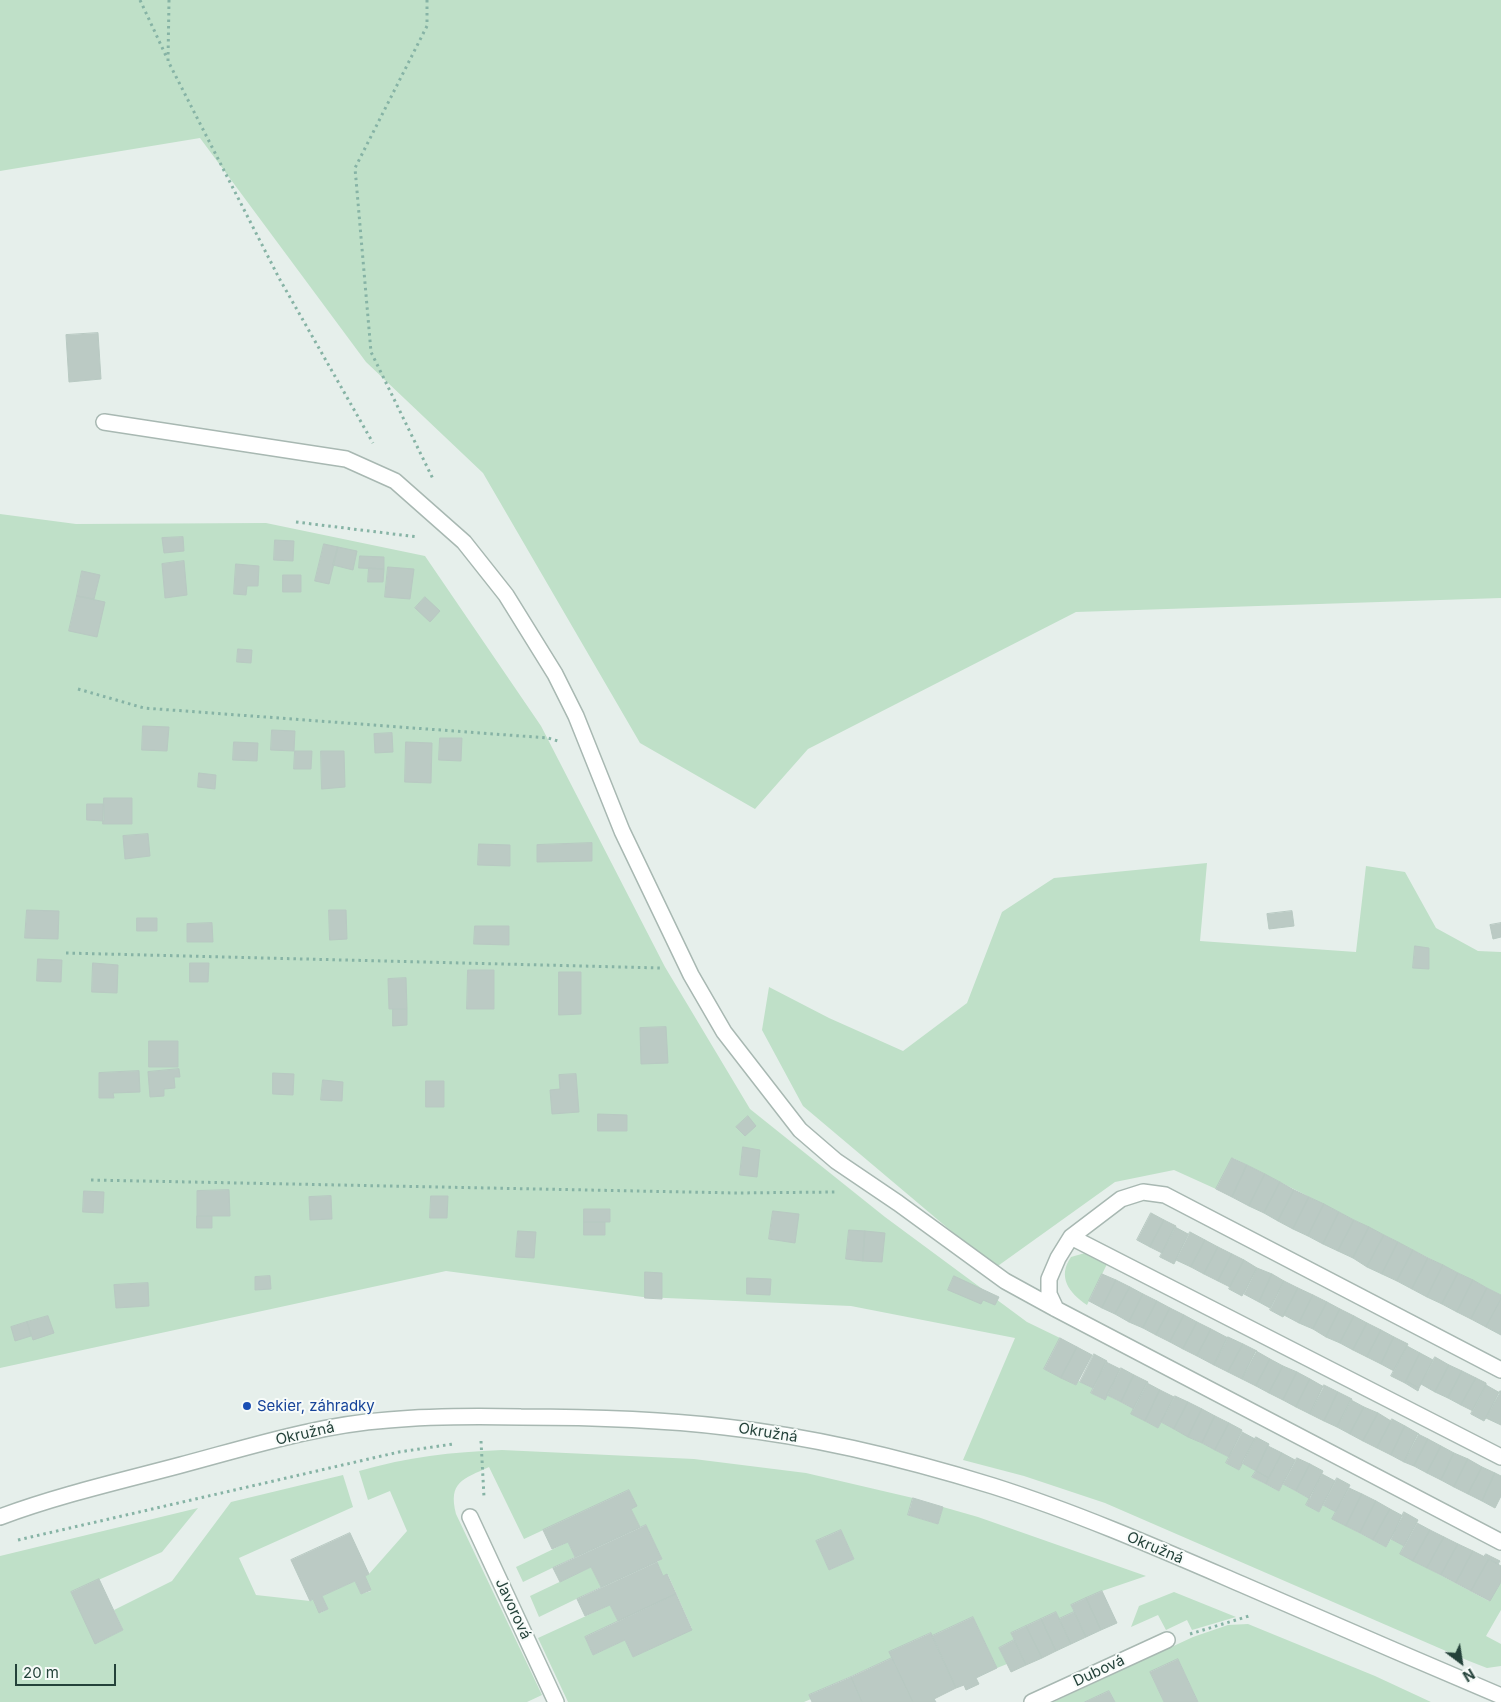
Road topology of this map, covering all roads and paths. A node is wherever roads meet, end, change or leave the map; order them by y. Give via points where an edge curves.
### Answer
1 (140, 0) edge
2 (169, 0) edge
3 (427, 0) edge
4 (168, 61) junction
5 (104, 422) dead end
6 (394, 481) junction
7 (434, 482) dead end
8 (296, 522) dead end
9 (464, 542) junction
10 (78, 689) dead end
11 (588, 747) junction
12 (66, 953) dead end
13 (691, 975) junction
14 (91, 1180) dead end
15 (877, 1188) junction
16 (1071, 1237) junction
17 (1056, 1309) junction
18 (1501, 1370) edge
19 (490, 1441) dead end
20 (459, 1444) dead end
21 (1501, 1457) edge
22 (483, 1477) dead end
23 (0, 1517) edge
24 (470, 1517) dead end
25 (9, 1542) dead end
26 (1501, 1542) edge
27 (1243, 1612) dead end
28 (1166, 1640) joint
29 (1501, 1696) edge
30 (556, 1702) edge
31 (1032, 1702) edge

1 - 4 path
2 - 4 path
3 - 7 path via 426,26 355,168 371,352
4 - 6 path via 279,278
5 - 6 street via 346,460
6 - 9 street
8 - 9 path
9 - 11 street via 531,633 564,691
10 - 11 path via 144,708 548,738
11 - 13 street via 622,831
12 - 13 path via 655,967
13 - 15 street via 724,1032 800,1130 836,1161
14 - 15 path via 736,1193 825,1193
15 - 17 street via 1005,1280
16 - 17 street via 1049,1279 1049,1294
16 - 18 street via 1121,1198 1143,1192 1165,1195
16 - 21 street
17 - 26 street
19 - 22 path via 479,1442
20 - 25 path via 399,1452
23 - 29 street, Okružná via 293,1436 387,1420 560,1417 728,1427 829,1443 997,1487 1180,1558
24 - 30 street, Javorová
27 - 28 path via 1252,1615
28 - 31 street, Dubová

